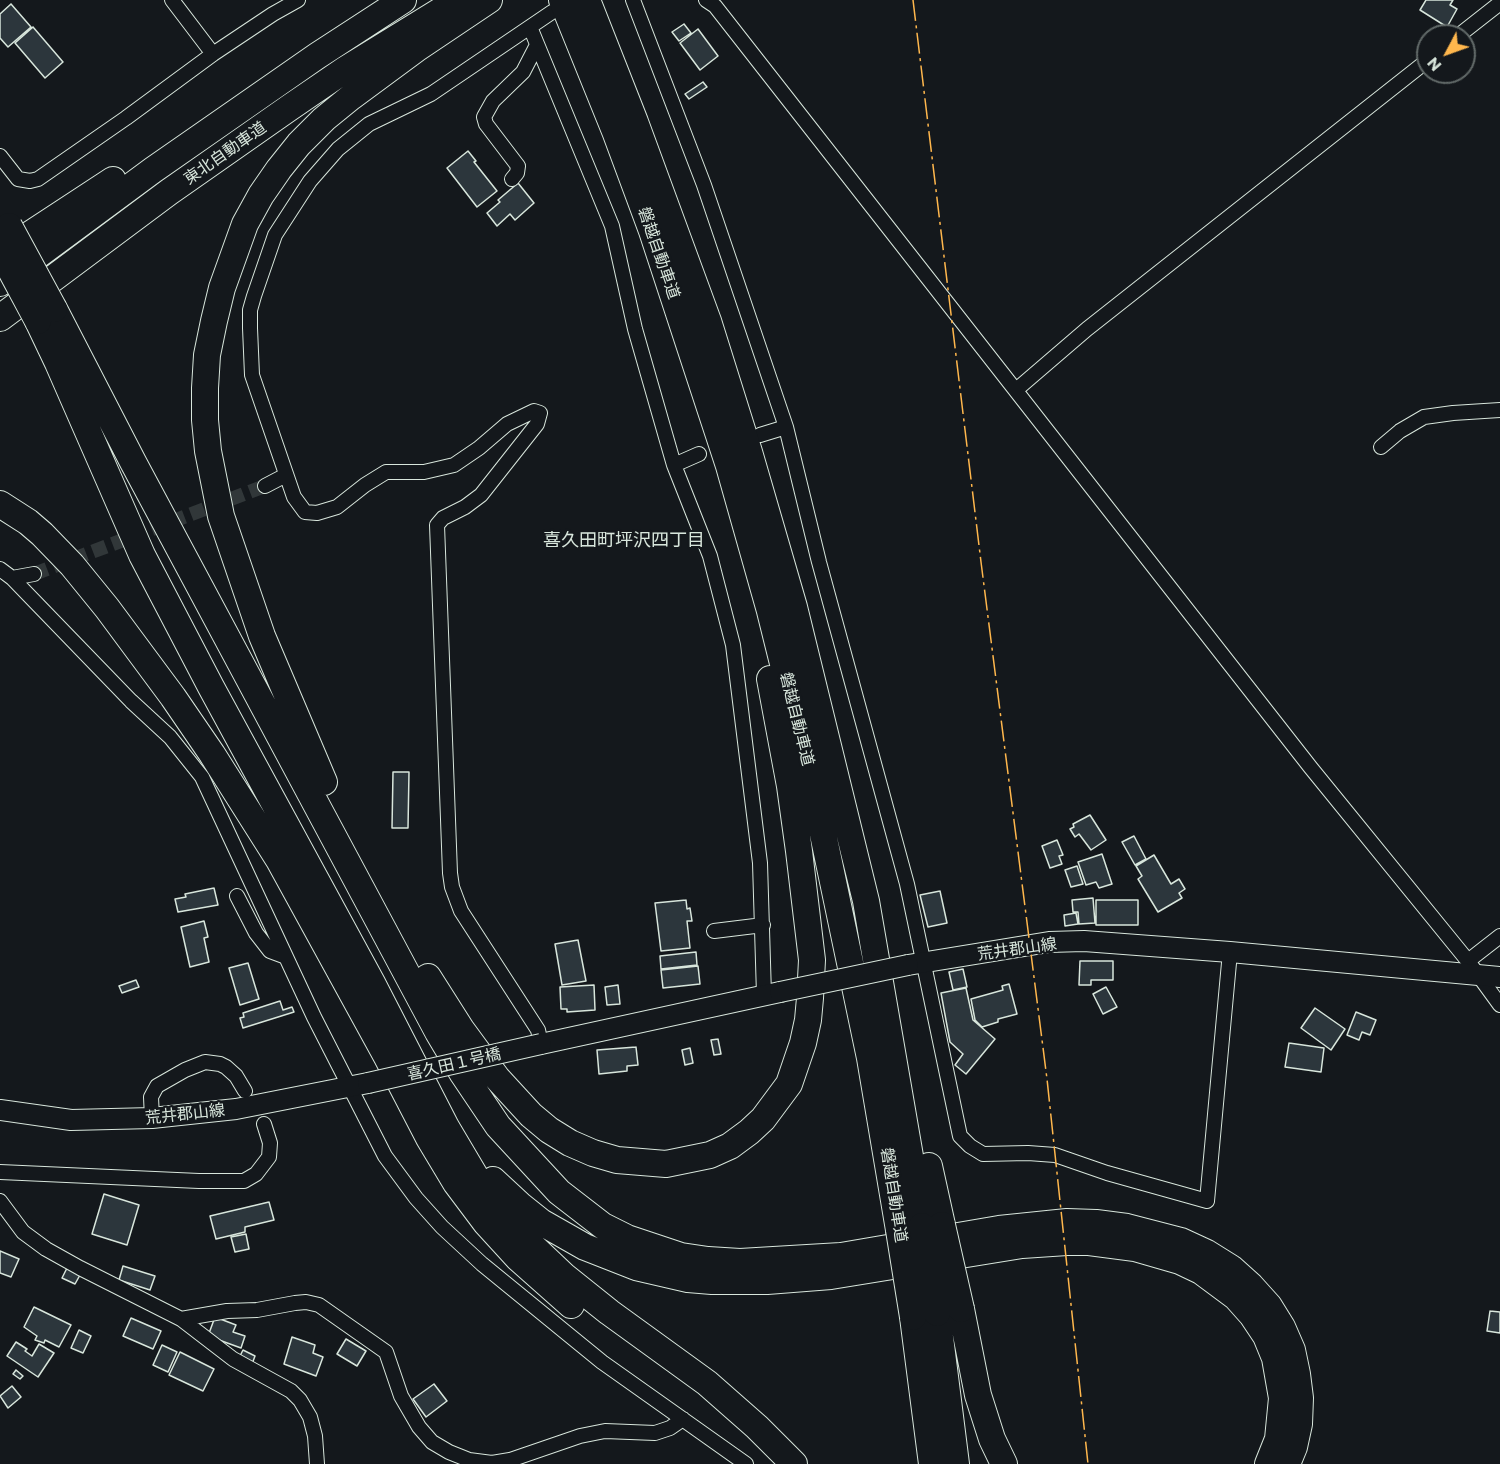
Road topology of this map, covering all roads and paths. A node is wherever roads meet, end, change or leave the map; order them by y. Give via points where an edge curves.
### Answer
1 (172, 0) edge
2 (298, 0) edge
3 (403, 0) edge
4 (458, 0) edge
5 (489, 0) edge
6 (587, 0) edge
7 (633, 0) edge
8 (706, 0) edge
9 (1500, 3) edge
10 (557, 6) edge
11 (1473, 24) edge
12 (530, 27) junction
13 (537, 45) junction
14 (213, 54) junction
15 (316, 56) junction
16 (1416, 69) edge
17 (0, 156) edge
18 (512, 179) dead end
19 (5, 218) edge
20 (0, 252) edge
21 (0, 283) edge
22 (46, 315) junction
23 (0, 318) edge
24 (684, 329) junction
25 (75, 350) junction
26 (1016, 390) junction
27 (1500, 410) edge
28 (786, 427) junction
29 (760, 435) dead end
30 (1381, 447) dead end
31 (699, 454) dead end
32 (674, 465) junction
33 (286, 475) junction
34 (265, 486) tunnel mouth
35 (0, 498) edge
36 (0, 504) edge
37 (0, 569) edge
38 (34, 574) tunnel mouth
39 (12, 578) junction
40 (324, 782) junction
41 (314, 875) junction
42 (237, 896) dead end
43 (763, 925) junction
44 (714, 931) dead end
45 (1500, 936) edge
46 (1230, 952) junction
47 (286, 957) junction
48 (916, 964) junction
49 (1473, 968) junction
50 (428, 976) junction
51 (1500, 977) edge
52 (772, 994) junction
53 (1500, 1005) edge
54 (541, 1044) junction
55 (359, 1085) junction
56 (245, 1091) dead end
57 (0, 1110) edge
58 (152, 1118) junction
59 (264, 1124) dead end
60 (446, 1127) junction
61 (0, 1172) edge
62 (0, 1202) edge
63 (921, 1227) junction
64 (818, 1258) junction
65 (937, 1313) junction
66 (181, 1318) junction
67 (683, 1419) junction
68 (757, 1427) junction
69 (317, 1464) edge
70 (746, 1464) edge
71 (794, 1464) edge
72 (932, 1464) edge
73 (956, 1464) edge
74 (1004, 1464) edge
75 (1268, 1464) edge
76 (1287, 1464) edge

1 - 14 street
2 - 14 street
3 - 15 highway, 東北自動車道
4 - 23 highway, 東北自動車道 via 280,114
5 - 40 highway via 351,97 299,144 261,195 245,225 214,321 206,366 205,420 220,516 262,636
6 - 63 highway, 磐越自動車道 via 708,321 794,607 866,901 907,1049 930,1174
7 - 28 street via 704,185
8 - 26 street via 715,6
9 - 11 street
10 - 12 street
10 - 24 highway, 磐越自動車道 via 615,130
12 - 13 street
12 - 33 street via 431,94 369,124 338,149 310,181 275,235 250,310 250,345 252,375
13 - 18 street via 523,72 493,101 484,117 518,166
13 - 32 street via 612,226 635,330
14 - 17 street via 34,181 15,176
15 - 20 highway
15 - 21 highway, 東北自動車道
16 - 26 street via 1087,329
19 - 22 highway, bridge
20 - 22 highway, bridge
22 - 25 highway
22 - 41 highway via 58,363 142,555
24 - 50 highway via 756,617 790,786 812,960 808,1020 798,1063 789,1084 763,1119 730,1146 710,1155 666,1164 618,1160 570,1143 531,1115 478,1054
24 - 63 highway, 磐越自動車道 via 729,466 770,611 810,772 870,1058
25 - 40 highway via 207,567
25 - 64 highway via 438,1032 498,1126 559,1192 603,1226 627,1238 681,1256 708,1260
26 - 49 street via 1311,768
27 - 30 street via 1424,417
28 - 29 street
28 - 48 street via 907,884
31 - 32 street
32 - 43 street via 710,556 733,645 753,797
33 - 34 street
33 - 54 street via 302,509 312,514 327,512 386,472 424,472 454,465 507,424 534,411 540,413 537,424 481,495 437,525 452,887 461,911 538,1030
35 - 41 highway via 62,535 120,596 210,719
36 - 68 highway via 42,534 87,583 212,754 310,913 443,1162 486,1223 525,1266 569,1303 711,1391
37 - 39 street
38 - 39 street
39 - 47 street via 171,737 202,777
40 - 50 highway
41 - 60 highway
42 - 47 street via 270,951
43 - 44 street
43 - 52 street
45 - 49 street
46 - 48 main road, 荒井郡山線 via 1049,942
46 - 48 street via 1207,1201 1055,1155 983,1154 970,1146 960,1136
46 - 49 main road, 荒井郡山線
47 - 55 street via 314,1017
48 - 52 main road, 荒井郡山線, bridge
49 - 51 main road, 荒井郡山線
49 - 53 street
50 - 64 highway via 500,1101 555,1166 596,1202 642,1229 692,1247 751,1256
52 - 54 main road, 荒井郡山線
54 - 55 main road, 喜久田１号橋, bridge
55 - 58 main road, 荒井郡山線 via 236,1109
55 - 67 street via 385,1156 442,1227 602,1362
56 - 58 street via 226,1067 205,1062 157,1086 151,1097
57 - 58 main road, 荒井郡山線 via 71,1120
59 - 61 street via 270,1143 269,1157 256,1174 244,1181
60 - 68 highway via 492,1201 544,1259
60 - 75 highway via 501,1189 542,1222 602,1254 662,1274 712,1281 800,1279 1022,1245 1067,1242 1135,1248 1180,1261 1201,1271 1236,1298 1266,1336 1275,1358 1282,1398 1278,1439
62 - 66 street via 23,1232 46,1249
63 - 65 highway, bridge
63 - 65 highway, 磐越自動車道, bridge
64 - 76 highway via 1067,1222 1127,1227 1182,1241 1231,1268 1269,1306 1282,1327 1292,1350 1300,1398 1299,1424
65 - 72 highway, 磐越自動車道
65 - 73 highway, 磐越自動車道
65 - 74 highway via 978,1395
66 - 67 street via 295,1303 319,1305 386,1352 401,1396 419,1427 432,1442 469,1460 510,1460 604,1431 655,1433
66 - 69 street via 233,1359 300,1400 313,1426
67 - 70 street
68 - 71 highway

